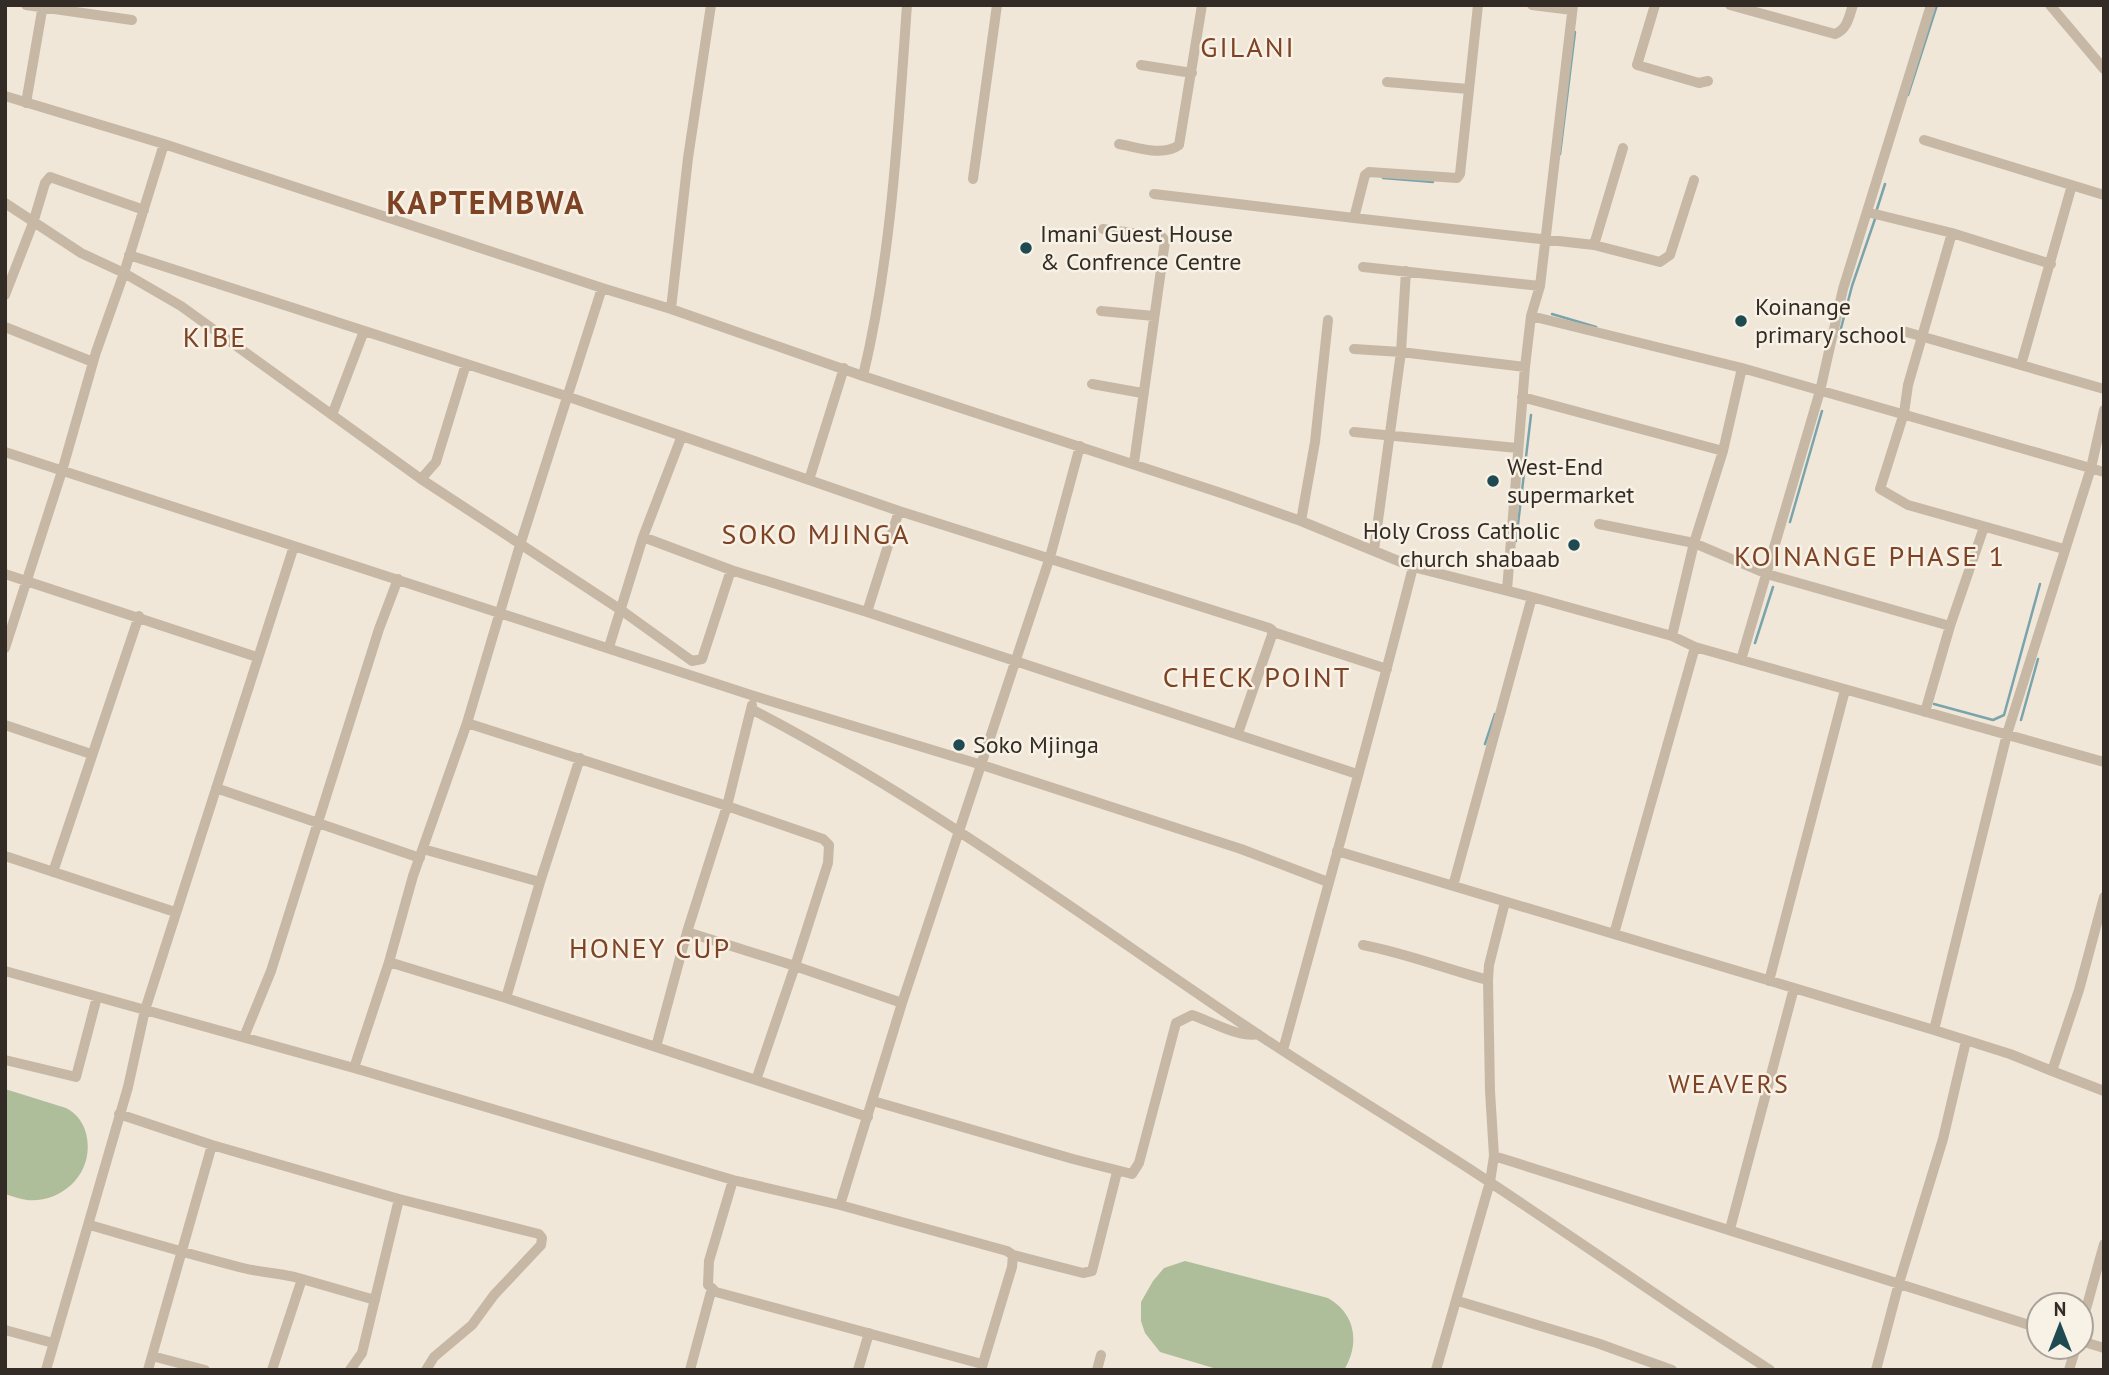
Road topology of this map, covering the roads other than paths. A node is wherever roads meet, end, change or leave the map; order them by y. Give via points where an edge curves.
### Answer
1 (26, 5) edge
2 (711, 5) edge
3 (907, 5) edge
4 (998, 5) edge
5 (1202, 5) edge
6 (1478, 5) edge
7 (1532, 5) edge
8 (1655, 5) edge
9 (1730, 5) edge
10 (1853, 5) edge
11 (1931, 5) edge
12 (2050, 5) edge
13 (43, 7) edge
14 (1572, 8) edge
15 (132, 20) dead end
16 (1141, 65) dead end
17 (2104, 69) edge
18 (1192, 73) junction
19 (1708, 81) dead end
20 (1387, 82) dead end
21 (1468, 89) junction
22 (5, 96) edge
23 (26, 103) junction
24 (1924, 140) dead end
25 (163, 144) junction
26 (1119, 144) dead end
27 (1623, 148) dead end
28 (973, 179) dead end
29 (1694, 180) dead end
30 (2072, 185) junction
31 (1154, 194) dead end
32 (2104, 195) edge
33 (5, 203) edge
34 (144, 210) junction
35 (1867, 212) junction
36 (1354, 218) junction
37 (33, 223) junction
38 (1103, 229) dead end
39 (1952, 233) junction
40 (1544, 239) junction
41 (1594, 245) junction
42 (129, 255) junction
43 (2051, 264) junction
44 (1363, 267) dead end
45 (1406, 271) junction
46 (124, 273) junction
47 (1540, 286) junction
48 (603, 288) junction
49 (5, 295) edge
50 (671, 309) junction
51 (1101, 310) dead end
52 (1154, 316) junction
53 (1531, 316) junction
54 (1328, 320) dead end
55 (5, 327) edge
56 (364, 331) junction
57 (1903, 331) dead end
58 (1922, 337) junction
59 (1354, 349) dead end
60 (1401, 352) junction
61 (93, 362) junction
62 (466, 364) junction
63 (2021, 365) junction
64 (1525, 367) junction
65 (844, 368) junction
66 (1742, 368) junction
67 (863, 376) junction
68 (1092, 384) dead end
69 (2104, 389) edge
70 (1820, 391) junction
71 (1142, 393) junction
72 (569, 397) junction
73 (1522, 397) junction
74 (2104, 410) edge
75 (1904, 413) junction
76 (332, 415) junction
77 (1354, 432) dead end
78 (1391, 436) junction
79 (681, 438) junction
80 (1080, 446) junction
81 (1517, 448) junction
82 (1723, 451) junction
83 (5, 452) edge
84 (1134, 463) junction
85 (2091, 468) junction
86 (62, 471) junction
87 (2104, 472) edge
88 (421, 479) junction
89 (809, 480) junction
90 (899, 511) junction
91 (1301, 521) junction
92 (1599, 524) dead end
93 (1984, 527) junction
94 (643, 537) junction
95 (1694, 543) junction
96 (520, 545) junction
97 (294, 546) junction
98 (2064, 549) junction
99 (1374, 550) junction
100 (1049, 557) junction
101 (1413, 568) junction
102 (731, 570) junction
103 (5, 574) edge
104 (1768, 574) junction
105 (398, 579) junction
106 (28, 581) junction
107 (1507, 590) junction
108 (1532, 597) junction
109 (621, 610) junction
110 (500, 611) junction
111 (867, 612) junction
112 (139, 616) junction
113 (1950, 626) junction
114 (1273, 632) junction
115 (1672, 636) junction
116 (609, 647) junction
117 (1695, 647) junction
118 (5, 648) edge
119 (257, 657) junction
120 (1741, 660) junction
121 (1015, 662) junction
122 (1387, 668) junction
123 (1845, 690) junction
124 (754, 696) junction
125 (751, 709) junction
126 (1925, 712) junction
127 (467, 723) junction
128 (5, 725) edge
129 (1238, 733) junction
130 (2007, 734) junction
131 (91, 754) junction
132 (580, 758) junction
133 (2104, 762) edge
134 (982, 765) junction
135 (1357, 774) junction
136 (216, 788) junction
137 (727, 806) junction
138 (319, 822) junction
139 (959, 831) junction
140 (1337, 851) junction
141 (421, 854) junction
142 (5, 856) edge
143 (53, 872) junction
144 (540, 882) junction
145 (1328, 882) junction
146 (1453, 886) junction
147 (2104, 897) edge
148 (1505, 902) junction
149 (175, 912) junction
150 (687, 932) junction
151 (1614, 934) junction
152 (1363, 944) dead end
153 (389, 962) junction
154 (795, 965) junction
155 (5, 971) edge
156 (1488, 980) junction
157 (1769, 981) junction
158 (1794, 988) junction
159 (97, 997) junction
160 (506, 998) junction
161 (902, 1003) junction
162 (145, 1010) junction
163 (1934, 1030) junction
164 (1258, 1034) junction
165 (244, 1037) junction
166 (1966, 1041) junction
167 (656, 1048) junction
168 (1283, 1050) junction
169 (5, 1060) edge
170 (354, 1068) junction
171 (2052, 1072) junction
172 (756, 1080) junction
173 (2104, 1091) edge
174 (873, 1101) junction
175 (119, 1114) junction
176 (868, 1117) junction
177 (212, 1145) junction
178 (1494, 1156) junction
179 (1117, 1172) junction
180 (733, 1180) junction
181 (1490, 1182) junction
182 (399, 1199) junction
183 (840, 1205) junction
184 (90, 1225) junction
185 (1730, 1229) junction
186 (2104, 1244) edge
187 (183, 1252) junction
188 (1013, 1255) junction
189 (302, 1279) junction
190 (1899, 1283) junction
191 (712, 1288) junction
192 (2091, 1291) edge
193 (374, 1300) junction
194 (1458, 1300) junction
195 (2025, 1324) edge
196 (5, 1330) edge
197 (869, 1333) junction
198 (53, 1343) junction
199 (1101, 1355) dead end
200 (152, 1356) junction
201 (981, 1367) edge
202 (46, 1370) edge
203 (148, 1370) edge
204 (205, 1370) edge
205 (272, 1370) edge
206 (350, 1370) edge
207 (426, 1370) edge
208 (690, 1370) edge
209 (858, 1370) edge
210 (1097, 1370) edge
211 (1436, 1370) edge
212 (1672, 1370) edge
213 (1770, 1370) edge
214 (1876, 1370) edge

1 - 13 street
2 - 50 street
3 - 67 street via 890,211 875,325
4 - 28 street
5 - 18 street
6 - 21 street
7 - 14 street
8 - 19 street via 1637,65 1699,83
9 - 10 street via 1835,34 1841,32
11 - 35 street
12 - 17 street
13 - 15 street
13 - 23 street
14 - 40 street
16 - 18 street
18 - 26 street via 1179,145 1161,151
20 - 21 street
21 - 36 street via 1457,178 1369,172
22 - 23 street
23 - 25 street
24 - 30 street
25 - 34 street
25 - 48 street
27 - 41 street
29 - 41 street via 1664,262
30 - 32 street
30 - 43 street
31 - 36 street
33 - 37 street
34 - 37 street via 50,177
34 - 42 street
35 - 39 street
35 - 70 street via 1843,289
36 - 40 street
37 - 46 street
37 - 49 street
38 - 52 street via 1165,241
39 - 43 street
39 - 58 street
40 - 41 street
40 - 47 street
42 - 46 street
42 - 56 street
43 - 63 street
44 - 45 street
45 - 47 street
45 - 60 street
46 - 61 street
46 - 76 street via 181,306
47 - 53 street
48 - 50 street
48 - 72 street
50 - 65 street
51 - 52 street
52 - 71 street
53 - 64 street
53 - 66 street
54 - 91 street via 1314,454
55 - 61 street
56 - 62 street
56 - 76 street
57 - 58 street
58 - 63 street
58 - 75 street
59 - 60 street
60 - 64 street
60 - 78 street
61 - 86 street
62 - 72 street
62 - 88 street via 436,462
63 - 69 street
64 - 73 street
65 - 67 street
65 - 89 street
66 - 70 street
66 - 82 street
67 - 80 street
68 - 71 street
70 - 75 street
70 - 104 street
71 - 84 street
72 - 79 street
72 - 96 street
73 - 81 street
73 - 82 street
74 - 85 street
75 - 85 street
75 - 93 street via 1880,489 1908,505
76 - 88 street
77 - 78 street
78 - 81 street
78 - 99 street
79 - 89 street
79 - 94 street
80 - 84 street
80 - 100 street
81 - 107 street
82 - 95 street
83 - 86 street
84 - 91 street
85 - 87 street
85 - 98 street
86 - 97 street
86 - 106 street
88 - 96 street
89 - 90 street
90 - 100 street
90 - 111 street
91 - 99 street
92 - 95 street
93 - 98 street
93 - 113 street
94 - 102 street
94 - 109 street
95 - 104 street
95 - 115 street
96 - 109 street
96 - 110 street
97 - 105 street
97 - 119 street
98 - 130 street
99 - 101 street
100 - 114 street
100 - 121 street
101 - 107 street
101 - 122 street
102 - 109 street via 702,659 692,661
102 - 111 street
103 - 106 street
104 - 113 street
104 - 120 street
105 - 110 street
105 - 138 street
106 - 112 street
106 - 118 street
107 - 108 street
108 - 115 street
108 - 146 street
109 - 116 street
110 - 116 street
110 - 127 street
111 - 121 street
112 - 119 street
112 - 131 street
113 - 126 street
114 - 122 street
114 - 129 street
115 - 117 street
116 - 124 street
117 - 120 street
117 - 151 street
119 - 136 street
120 - 123 street
121 - 129 street
121 - 134 street
122 - 135 street
123 - 126 street
123 - 157 street
124 - 125 street
124 - 134 street
125 - 137 street
125 - 139 street via 841,757
126 - 130 street
127 - 132 street
127 - 141 street
128 - 131 street
129 - 135 street
130 - 133 street
130 - 163 street
131 - 143 street
132 - 137 street
132 - 144 street
134 - 139 street
134 - 145 street
135 - 140 street
136 - 138 street
136 - 149 street
137 - 150 street
137 - 154 street via 815,835 829,845 828,863
138 - 141 street
138 - 165 street via 271,971
139 - 161 street
139 - 164 street
140 - 145 street
140 - 146 street
141 - 144 street
141 - 153 street
142 - 143 street
143 - 149 street
144 - 160 street
145 - 168 street
146 - 148 street
147 - 171 street
148 - 151 street
148 - 156 street
149 - 162 street
150 - 154 street
150 - 167 street
151 - 157 street
152 - 156 street
153 - 160 street
153 - 170 street
154 - 161 street
154 - 172 street
155 - 159 street
156 - 178 street
157 - 158 street
158 - 163 street
158 - 185 street
159 - 162 street
159 - 169 street via 76,1077
160 - 167 street
161 - 174 street
162 - 165 street
162 - 175 street
163 - 166 street
164 - 168 street
164 - 179 street via 1238,1034 1192,1015 1177,1023 1139,1163 1132,1174
165 - 170 street
166 - 171 street
166 - 190 street via 1943,1139
167 - 172 street
168 - 181 street
170 - 180 street
171 - 173 street
172 - 176 street
174 - 176 street
174 - 179 street
175 - 177 street
175 - 184 street
176 - 183 street
177 - 182 street
177 - 187 street
178 - 181 street
178 - 185 street
179 - 188 street via 1092,1271 1083,1273
180 - 183 street
180 - 191 street via 709,1261
181 - 194 street
181 - 213 street
182 - 193 street
182 - 207 street via 531,1231 542,1238 541,1245 472,1325 434,1357
183 - 188 street
184 - 187 street
184 - 198 street
185 - 190 street
186 - 192 street
187 - 189 street
187 - 200 street
188 - 201 street
189 - 193 street
189 - 205 street
190 - 195 street
190 - 214 street
191 - 197 street
191 - 208 street
193 - 206 street via 362,1353
194 - 211 street
194 - 212 street
196 - 198 street
197 - 201 street
197 - 209 street
198 - 202 street
199 - 210 street
200 - 203 street
200 - 204 street

